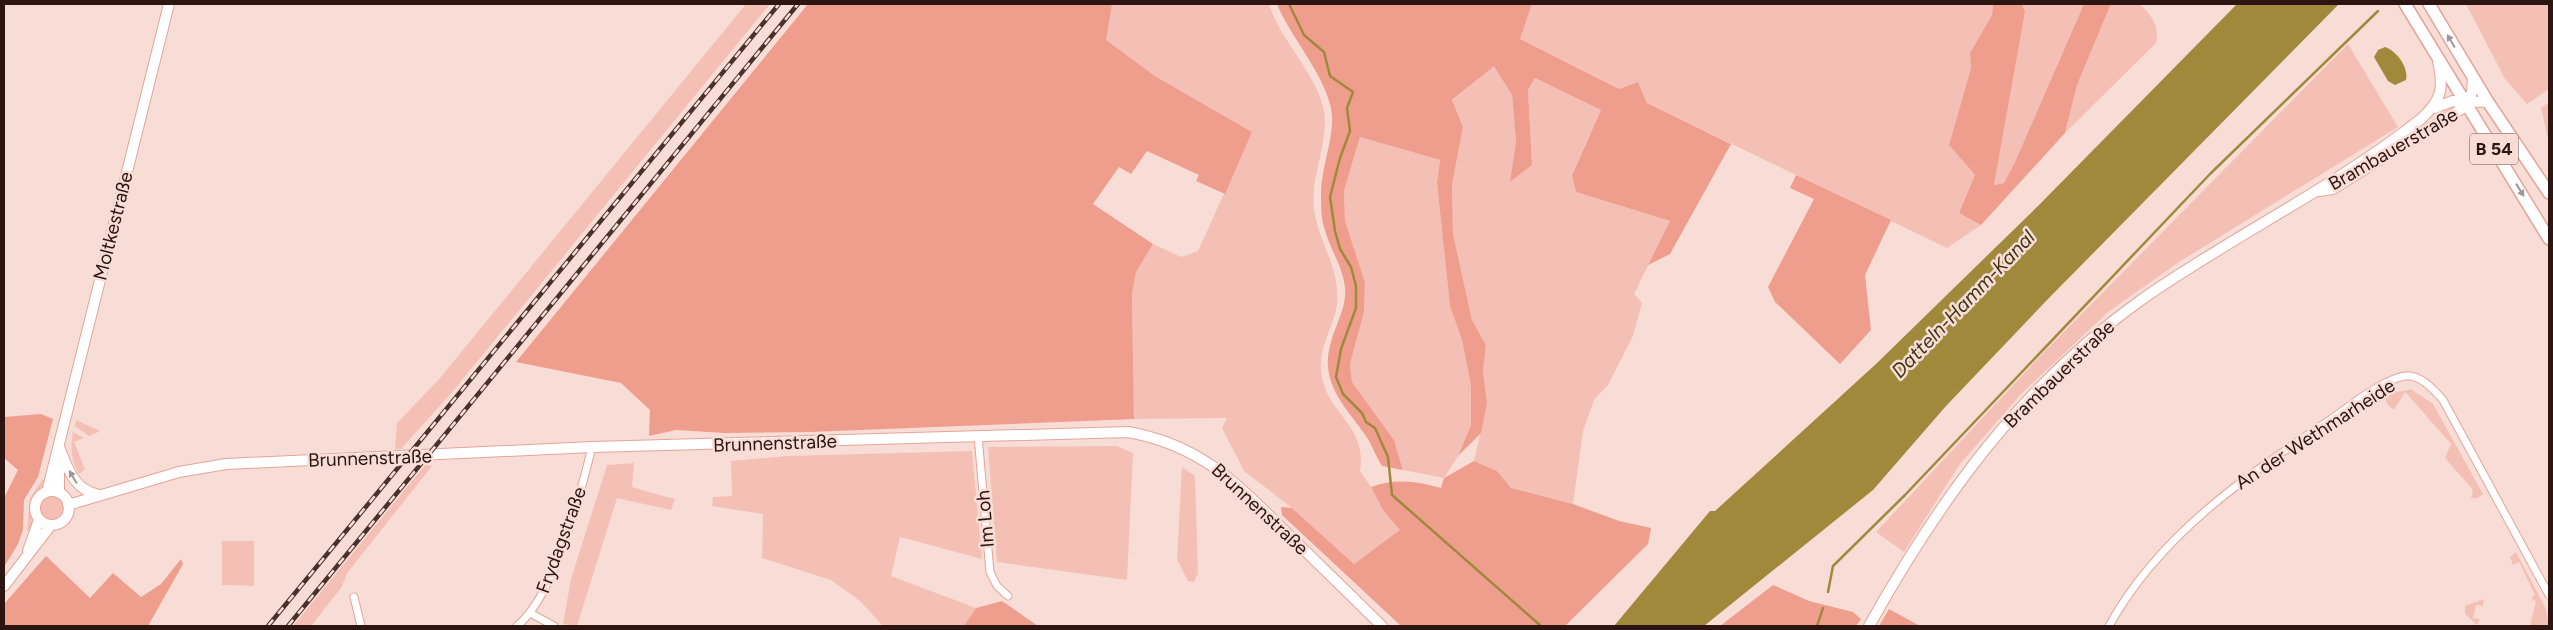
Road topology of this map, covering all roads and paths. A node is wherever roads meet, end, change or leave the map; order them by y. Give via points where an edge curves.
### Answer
1 (169, 4) edge
2 (2405, 4) edge
3 (2429, 4) edge
4 (2438, 60) junction
5 (2473, 78) junction
6 (2488, 102) junction
7 (2466, 103) junction
8 (2434, 108) junction
9 (2318, 191) junction
10 (2549, 194) edge
11 (2549, 239) edge
12 (978, 436) junction
13 (58, 447) junction
14 (592, 447) junction
15 (47, 492) junction
16 (58, 493) junction
17 (99, 495) junction
18 (68, 504) junction
19 (39, 520) junction
20 (51, 525) junction
21 (23, 563) junction
22 (4, 586) edge
23 (2549, 595) edge
24 (1008, 596) dead end
25 (354, 597) dead end
26 (530, 613) junction
27 (361, 626) edge
28 (517, 626) edge
29 (554, 626) edge
30 (1382, 626) edge
31 (1869, 626) edge
32 (2109, 626) edge

1 - 13 street, Moltkestraße
2 - 4 main road, B 54
5 -> 3 main road, B 54
4 - 7 main road, B 54
4 - 8 street, Brambauerstraße via 2441,88
5 - 6 main road, B 54
5 - 7 street via 2472,92
6 - 7 street
6 - 10 main road, B 54
7 - 8 street via 2446,102
7 - 9 street, Brambauerstraße via 2332,189
7 -> 11 main road, B 54
8 - 9 street, Brambauerstraße
9 - 31 street, Brambauerstraße via 2141,301 2079,350 2040,387 1967,470 1932,520
12 - 14 street, Brunnenstraße
12 - 24 street, Im Loh via 990,572 997,586
12 - 30 street, Brunnenstraße via 1118,431 1156,438 1181,447 1233,480
13 - 15 street, Moltkestraße
13 - 16 street, Moltkestraße
17 -> 13 street via 76,484
14 - 17 street, Brunnenstraße via 226,464 189,470
14 - 26 street, Frydagstraße via 550,581
15 - 16 street
15 - 19 street via 36,503
16 - 18 street
17 - 18 street, Brunnenstraße
18 - 20 street via 62,521
19 - 20 street
19 - 21 street
20 - 21 street
21 - 22 street
23 - 32 street, An der Wethmarheide via 2443,400 2421,380 2406,376 2387,382 2341,412 2207,508 2154,563
25 - 27 street
26 - 28 street, Frydagstraße
26 - 29 street

